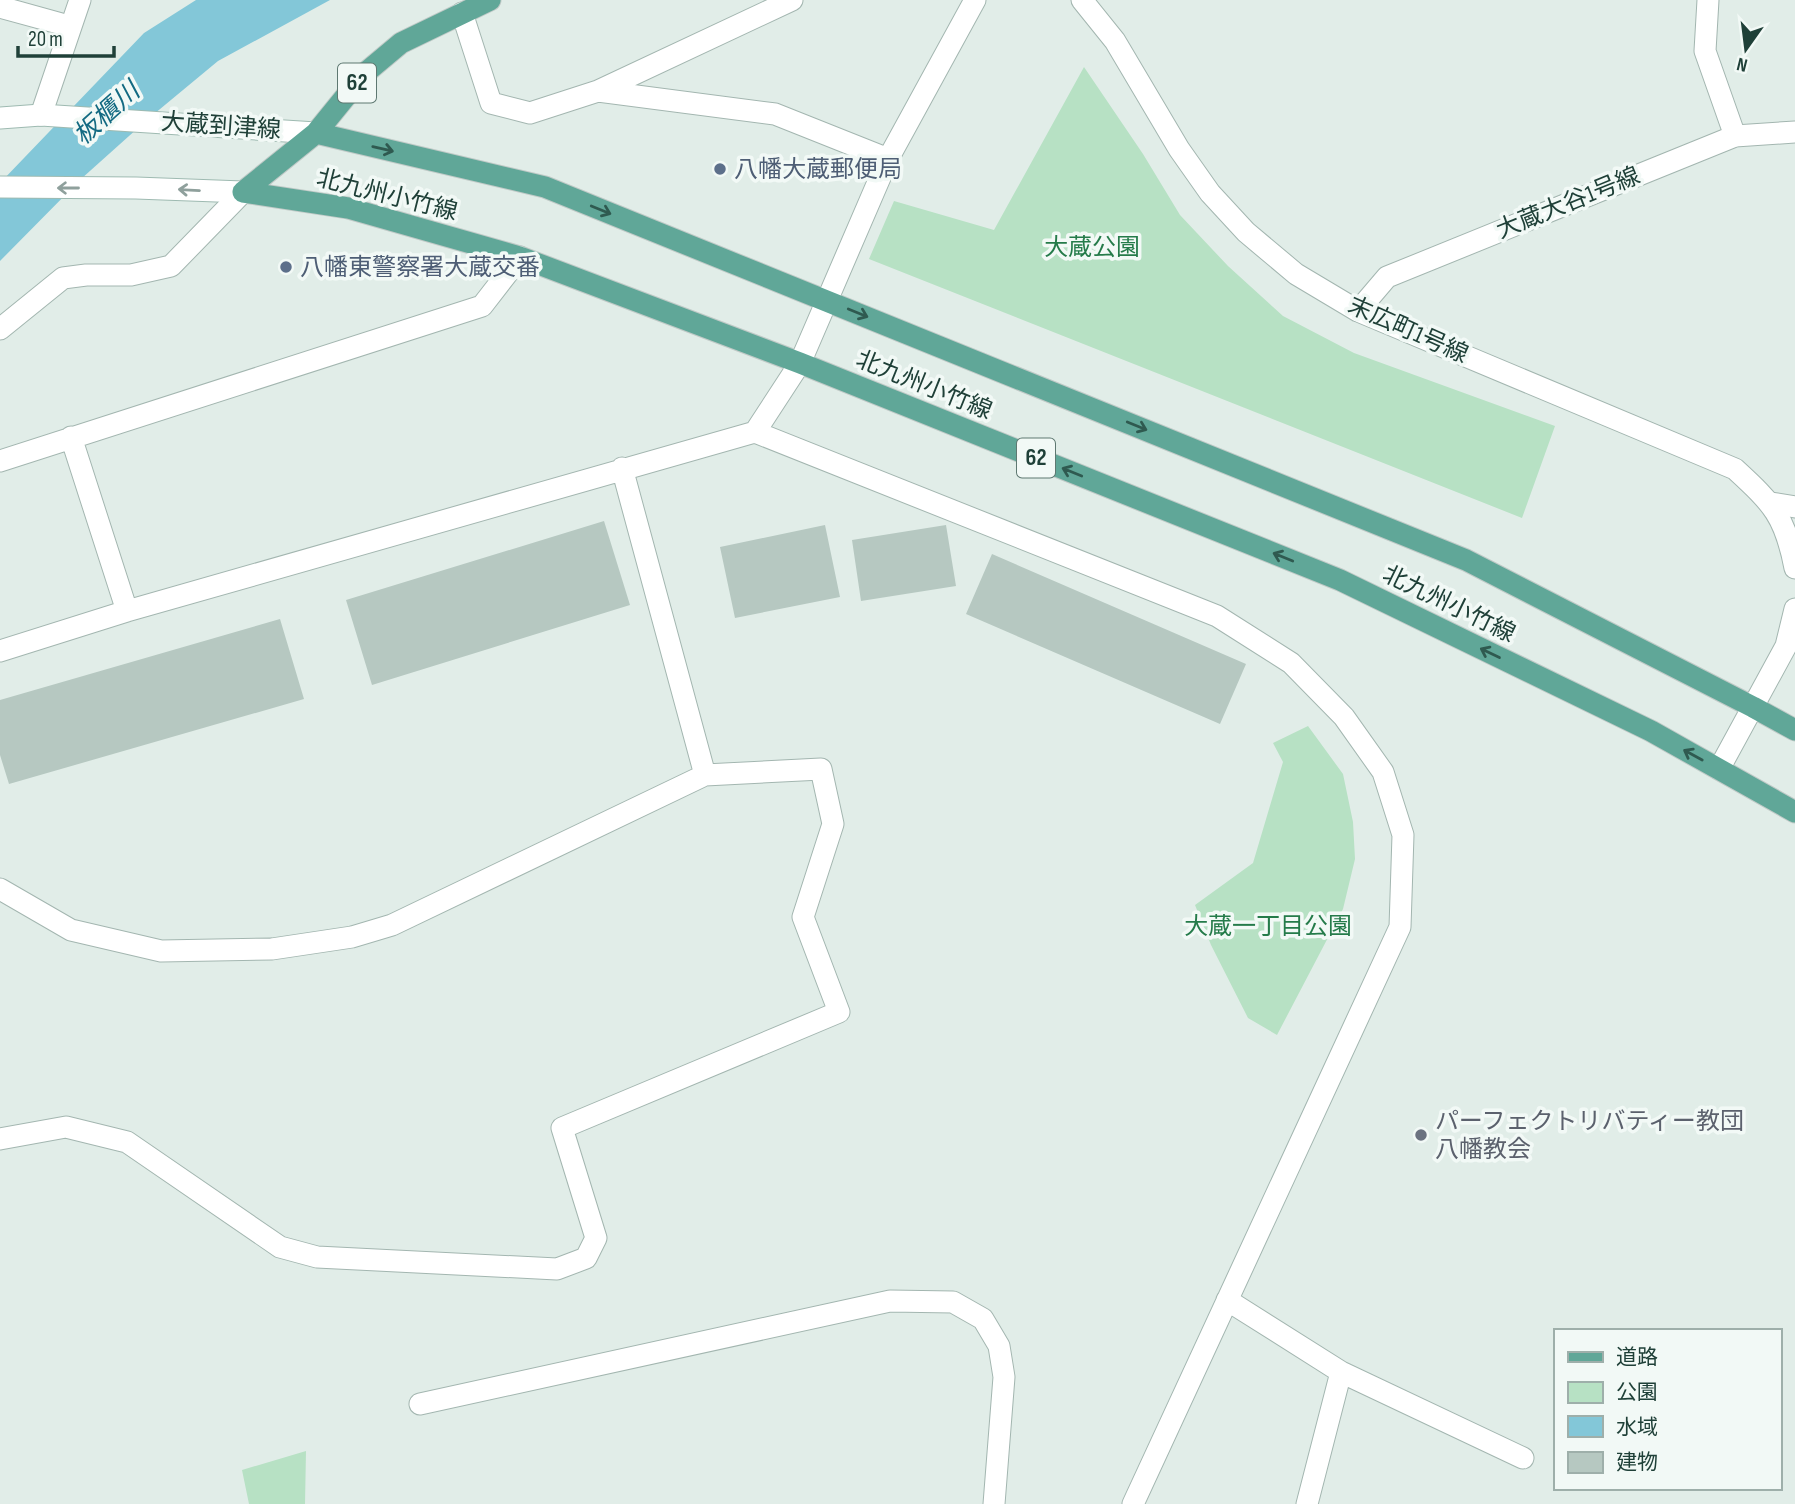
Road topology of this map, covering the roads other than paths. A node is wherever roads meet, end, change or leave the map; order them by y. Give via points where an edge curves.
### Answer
1 (80, 0) edge
2 (490, 0) edge
3 (792, 0) edge
4 (975, 0) edge
5 (1082, 0) edge
6 (1708, 0) edge
7 (0, 7) edge
8 (463, 13) junction
9 (69, 26) junction
10 (598, 91) junction
11 (41, 115) junction
12 (0, 118) edge
13 (1795, 132) edge
14 (316, 133) junction
15 (1735, 135) junction
16 (888, 159) junction
17 (0, 187) edge
18 (243, 192) junction
19 (520, 257) junction
20 (827, 300) junction
21 (1358, 311) junction
22 (0, 329) edge
23 (800, 363) junction
24 (755, 432) junction
25 (71, 437) junction
26 (0, 460) edge
27 (622, 468) junction
28 (1771, 503) junction
29 (1795, 507) edge
30 (1795, 568) edge
31 (1795, 609) edge
32 (127, 611) junction
33 (0, 651) edge
34 (1753, 707) junction
35 (1795, 730) edge
36 (1719, 769) junction
37 (705, 775) junction
38 (1795, 812) edge
39 (0, 889) edge
40 (0, 1139) edge
41 (1227, 1300) junction
42 (1342, 1372) junction
43 (420, 1404) dead end
44 (1523, 1458) dead end
45 (994, 1504) edge
46 (1133, 1504) edge
47 (1307, 1504) edge

1 - 9 street
2 - 8 main road, 北九州小竹線 / 62
3 - 10 street
4 - 16 street
5 - 21 street, 末広町1号線 via 1115,41 1210,192 1246,232 1296,274
6 - 15 street via 1705,51
7 - 9 street
8 - 10 street via 491,103 530,113
8 - 14 main road, 北九州小竹線 / 62 via 401,43 364,74
9 - 11 street
10 - 16 street via 775,114
11 - 12 street, 大蔵到津線
11 - 14 street, 大蔵到津線
13 - 15 street, 大蔵大谷1号線
14 - 18 main road, 北九州小竹線 / 62
14 -> 20 main road, 北九州小竹線 / 62 via 545,187
15 - 21 street, 大蔵大谷1号線 via 1387,277
16 - 20 street
18 -> 17 street
18 - 19 main road, 北九州小竹線 / 62 via 348,208
18 - 22 street via 171,266 131,275 63,278
19 - 23 main road, 北九州小竹線 / 62
19 - 25 street via 482,306
20 - 23 street
20 -> 34 main road, 北九州小竹線 / 62 via 1466,560
21 - 28 street, 末広町1号線 via 1735,469
23 - 24 street
36 -> 23 main road, 北九州小竹線 / 62 via 1340,580
24 - 27 street
24 - 41 street via 1217,615 1291,663 1344,717 1383,772 1403,835 1400,927
25 - 26 street
25 - 32 street
27 - 32 street
27 - 37 street
28 - 29 street
28 - 30 street, 末広町1号線 via 1789,537
31 - 34 street via 1786,646
32 - 33 street
34 - 35 main road, 北九州小竹線 / 62
34 - 36 street
36 - 38 main road, 北九州小竹線 / 62
37 - 39 street via 392,925 352,937 272,949 161,951 71,930
37 - 40 street via 821,769 833,824 803,917 839,1012 562,1128 596,1238 586,1258 557,1269 317,1256 280,1247 127,1142 66,1127
41 - 42 street
41 - 46 street
42 - 44 street
42 - 47 street
43 - 45 street via 890,1301 953,1302 983,1319 999,1346 1004,1377

